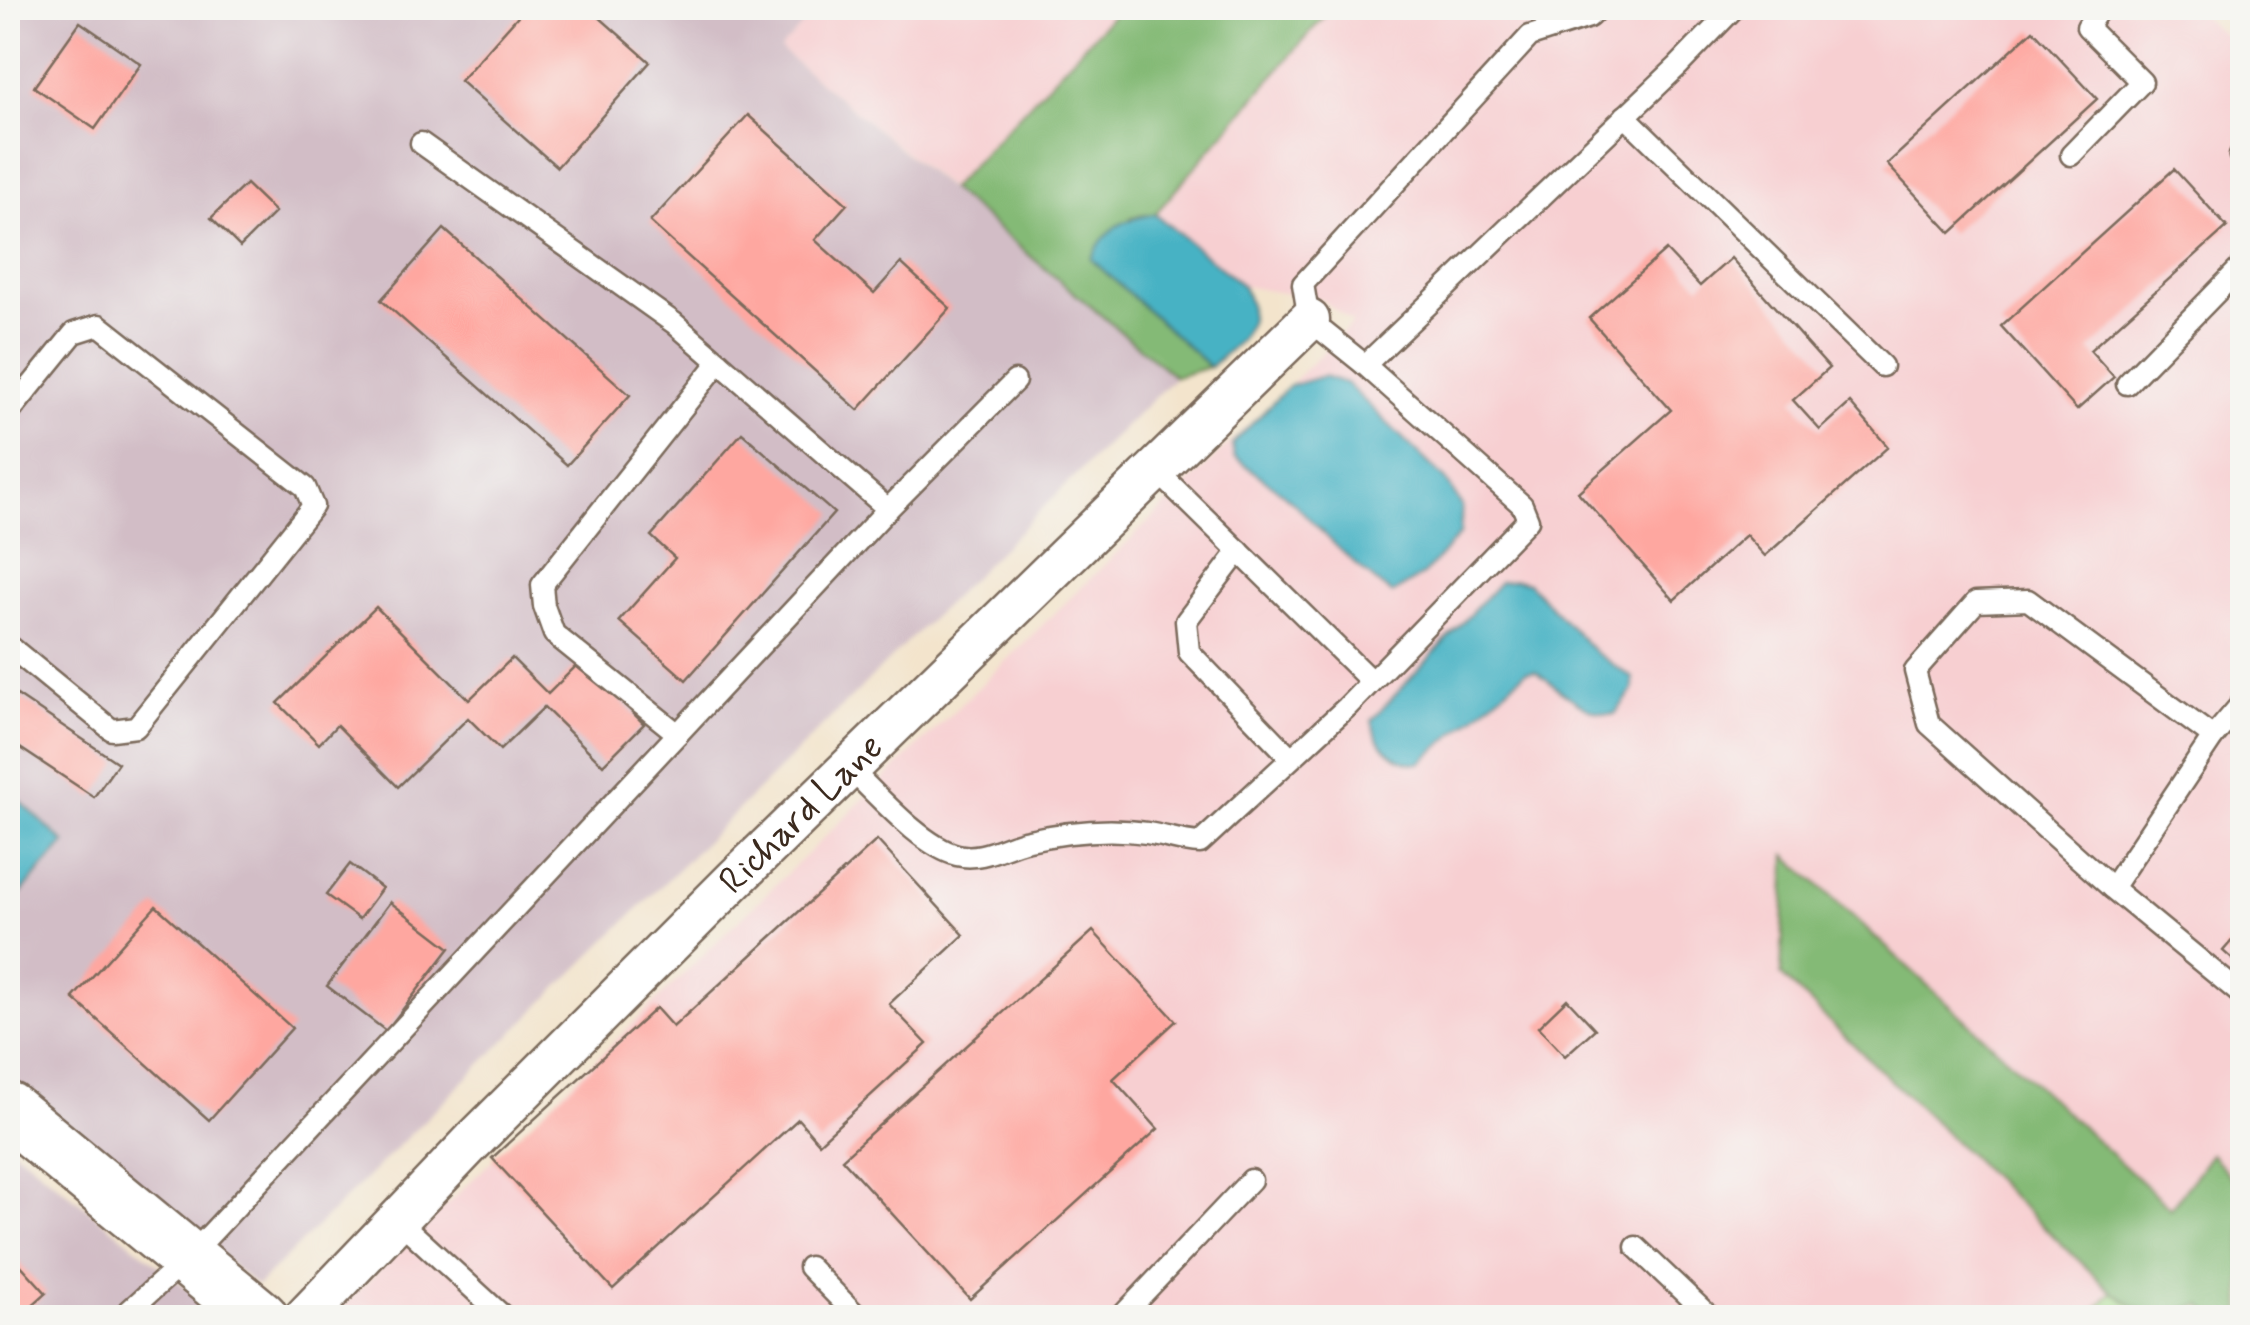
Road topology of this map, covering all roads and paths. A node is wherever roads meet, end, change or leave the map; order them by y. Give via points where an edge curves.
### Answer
1 (1598, 8) edge
2 (1734, 8) edge
3 (2100, 8) edge
4 (1625, 116) junction
5 (421, 143) dead end
6 (2070, 154) dead end
7 (2242, 266) edge
8 (1310, 320) junction
9 (719, 362) junction
10 (1364, 365) junction
11 (1882, 366) dead end
12 (1015, 381) dead end
13 (2127, 384) dead end
14 (8, 414) edge
15 (1156, 470) junction
16 (888, 509) junction
17 (1238, 551) junction
18 (8, 646) edge
19 (1371, 682) junction
20 (2242, 703) edge
21 (678, 734) junction
22 (2213, 737) junction
23 (1291, 758) junction
24 (849, 768) junction
25 (2112, 888) junction
26 (2242, 995) edge
27 (8, 1110) edge
28 (1251, 1180) dead end
29 (398, 1220) junction
30 (1636, 1247) dead end
31 (190, 1258) junction
32 (809, 1267) dead end
33 (121, 1318) edge
34 (260, 1318) edge
35 (304, 1318) edge
36 (504, 1318) edge
37 (859, 1318) edge
38 (1120, 1318) edge
39 (1711, 1318) edge

1 - 8 lane via 1530,36 1302,284
2 - 4 lane
3 - 6 lane via 2088,27 2142,82
4 - 10 lane
4 - 11 lane
5 - 9 lane
7 - 13 lane
8 - 10 lane
8 - 15 street, Richard Lane
9 - 16 lane
9 - 21 lane via 542,585 554,634
10 - 19 lane via 1522,506 1528,520
12 - 16 lane
14 - 18 lane via 74,333 99,324 305,487 313,506 136,727 112,730
15 - 17 lane
15 - 24 street, Richard Lane
16 - 21 lane
17 - 19 lane
17 - 23 lane via 1186,621 1189,652
19 - 23 lane
20 - 22 lane
21 - 31 lane
22 - 25 lane
22 - 25 lane via 2028,600 1976,602 1915,671 1929,724
23 - 24 lane via 1200,843 1092,831 1004,846 984,856 957,855 927,839
24 - 29 street, Richard Lane
25 - 26 lane
27 - 31 street
28 - 38 lane
29 - 35 street, Richard Lane
29 - 36 lane
30 - 39 lane
31 - 33 lane
31 - 34 street
32 - 37 lane

